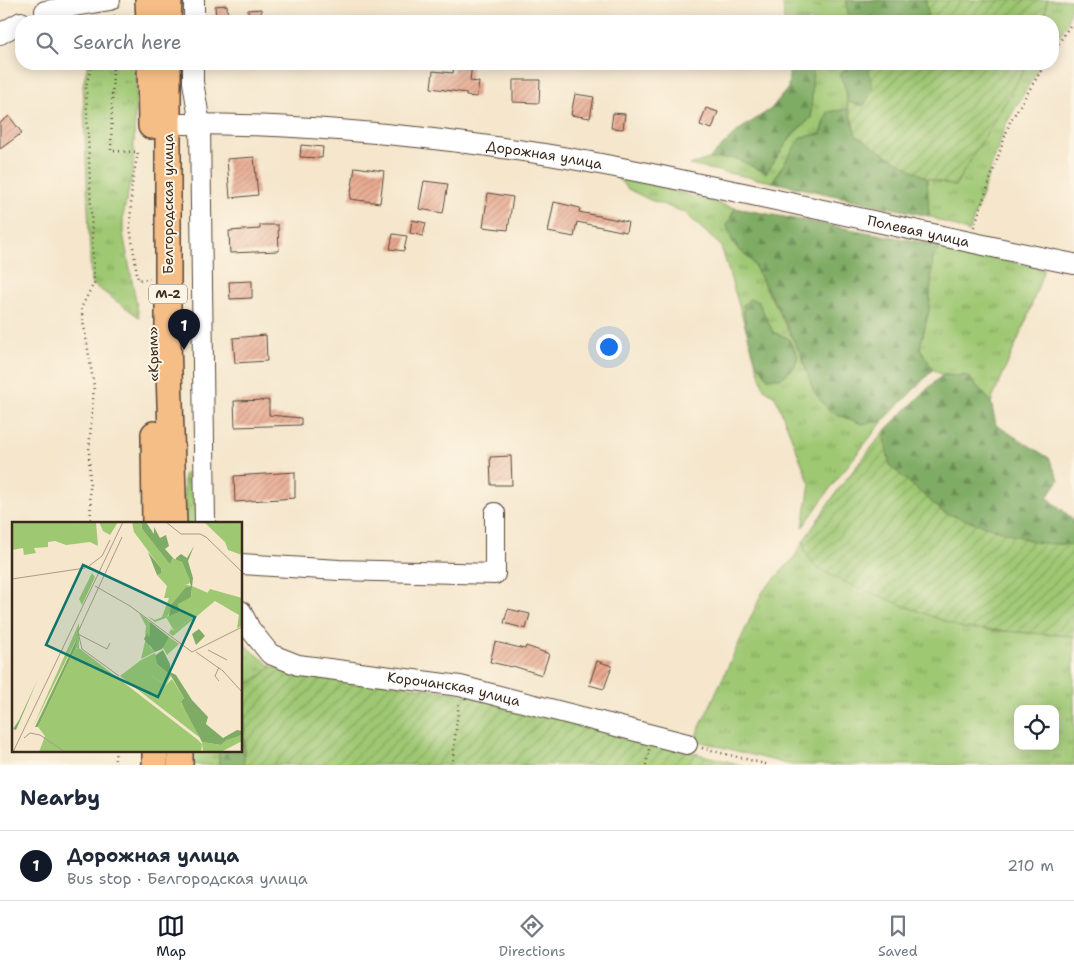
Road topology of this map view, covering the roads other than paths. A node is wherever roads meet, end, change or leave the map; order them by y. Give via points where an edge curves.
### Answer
1 (110, 0) edge
2 (148, 0) edge
3 (169, 0) edge
4 (194, 0) edge
5 (42, 15) edge
6 (149, 15) edge
7 (168, 15) edge
8 (194, 15) edge
9 (15, 26) edge
10 (0, 34) edge
11 (150, 70) edge
12 (168, 70) edge
13 (193, 70) edge
14 (168, 124) junction
15 (200, 124) junction
16 (765, 197) joint
17 (1074, 264) edge
18 (495, 513) dead end
19 (155, 522) edge
20 (174, 522) edge
21 (204, 522) edge
22 (242, 564) edge
23 (242, 612) edge
24 (687, 744) road end
25 (155, 752) edge
26 (180, 752) edge
27 (155, 765) edge
28 (180, 765) edge

1 - 5 street
2 - 6 main road
3 - 7 main road
4 - 8 street
9 - 10 street
11 - 19 main road, «Крым» / М-2
12 - 14 main road, Белгородская улица / М-2
13 - 15 street
14 - 15 street, Дорожная улица
14 - 20 main road, Белгородская улица / М-2 via 168,342
15 - 16 street, Дорожная улица via 383,133 508,149
15 - 21 street
16 - 17 street, Полевая улица
18 - 22 street via 495,574
23 - 24 street, Корочанская улица via 250,629 270,654 298,665 460,686
25 - 27 main road
26 - 28 main road

